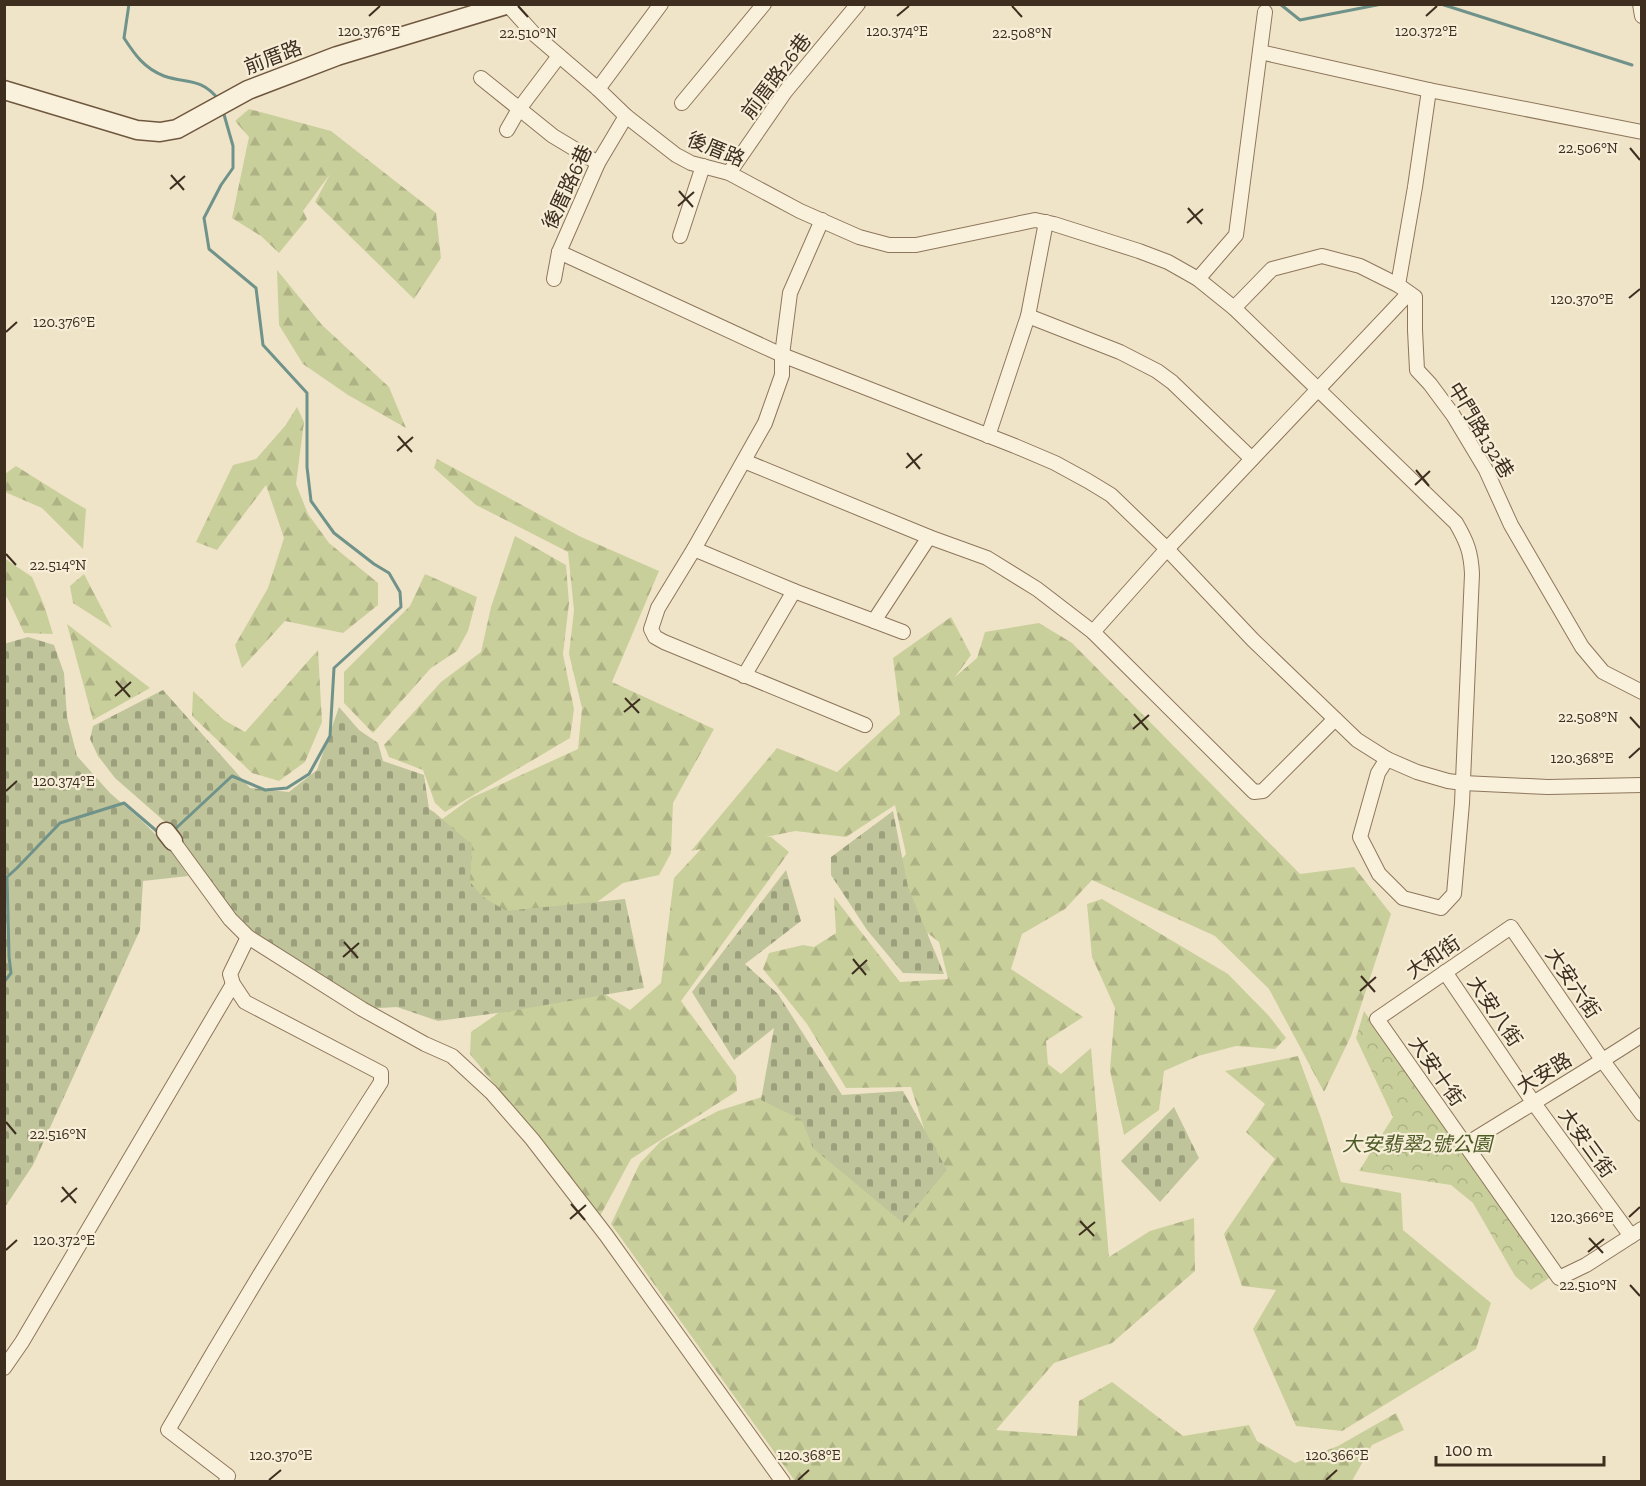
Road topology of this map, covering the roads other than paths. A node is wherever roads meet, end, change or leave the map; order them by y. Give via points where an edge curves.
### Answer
1 (661, 4) edge
2 (764, 4) edge
3 (858, 4) edge
4 (1640, 4) edge
5 (508, 5) edge
6 (1265, 12) dead end
7 (1641, 16) edge
8 (1260, 52) junction
9 (559, 56) junction
10 (481, 78) dead end
11 (597, 89) junction
12 (4, 90) edge
13 (1429, 90) junction
14 (682, 103) dead end
15 (519, 109) junction
16 (626, 116) junction
17 (507, 130) dead end
18 (1641, 132) edge
19 (598, 163) junction
20 (704, 166) junction
21 (729, 173) junction
22 (822, 220) junction
23 (1046, 222) junction
24 (680, 236) dead end
25 (559, 252) junction
26 (554, 279) dead end
27 (1198, 279) junction
28 (1403, 289) junction
29 (1234, 308) junction
30 (1028, 316) junction
31 (782, 355) junction
32 (1318, 390) junction
33 (988, 436) junction
34 (1252, 459) junction
35 (744, 461) junction
36 (929, 537) junction
37 (694, 549) junction
38 (1167, 549) junction
39 (794, 591) junction
40 (874, 621) junction
41 (903, 632) dead end
42 (1093, 632) junction
43 (744, 676) junction
44 (1641, 692) edge
45 (1335, 719) junction
46 (865, 725) dead end
47 (1387, 759) junction
48 (1463, 783) junction
49 (1641, 785) edge
50 (169, 837) dead end
51 (1511, 927) joint
52 (248, 937) junction
53 (1444, 972) junction
54 (233, 984) junction
55 (1377, 1019) joint
56 (1641, 1035) edge
57 (1603, 1061) junction
58 (1533, 1102) junction
59 (1641, 1114) edge
60 (1466, 1145) junction
61 (1636, 1232) edge
62 (4, 1368) edge
63 (226, 1482) edge
64 (783, 1482) edge

1 - 11 street
2 - 14 street
3 - 21 street, 前厝路26巷 via 785,92
4 - 7 street
5 - 9 street, 後厝路
5 - 12 street, 前厝路 via 338,56 248,90 177,129 160,132 137,130
6 - 8 street
8 - 13 street
8 - 27 street via 1236,235
9 - 11 street, 後厝路
9 - 15 street
10 - 15 street
11 - 16 street, 後厝路
13 - 18 street
13 - 28 street
15 - 17 street
15 - 19 street via 565,145
16 - 19 street, 後厝路6巷
16 - 20 street, 後厝路 via 676,155
19 - 25 street, 後厝路6巷
20 - 21 street, 後厝路
20 - 24 street
21 - 22 street, 後厝路
22 - 23 street, 後厝路 via 859,237 890,245 916,245 1035,220
22 - 31 street via 790,293
23 - 27 street via 1139,251
23 - 30 street
25 - 26 street, 後厝路6巷
25 - 31 street
27 - 29 street
28 - 29 street via 1360,266 1322,256 1272,269
28 - 32 street
28 - 44 street, 中門路132巷 via 1415,297 1417,370 1454,415 1486,470 1511,525 1582,647 1603,672
29 - 32 street
30 - 33 street
30 - 34 street via 1157,371
31 - 33 street
31 - 35 street via 782,375 765,423
32 - 34 street
32 - 48 street via 1456,523 1466,539 1472,574
33 - 38 street via 1055,463 1111,495
34 - 38 street
35 - 36 street
35 - 37 street
36 - 40 street
36 - 42 street via 987,558 1037,589
37 - 39 street
37 - 43 street via 658,608 651,629 663,642
38 - 42 street
38 - 45 street
39 - 40 street
39 - 43 street
40 - 41 street
42 - 45 street via 1254,792 1263,791
43 - 46 street
45 - 47 street via 1357,740
47 - 48 street via 1417,772
47 - 48 street via 1378,773 1360,837 1379,874 1403,898 1441,908 1454,894
48 - 49 street via 1548,787
50 - 52 street
51 - 53 street, 大和街
51 - 57 street, 大安六街
52 - 54 street via 230,974
52 - 64 street via 362,1009 452,1056 491,1092 606,1235
53 - 55 street, 大和街
53 - 58 street, 大安八街
54 - 62 street
54 - 63 street via 245,1002 381,1072 381,1082 324,1169 168,1430 228,1476
55 - 60 street, 大安十街
56 - 57 street, 大安路
57 - 58 street, 大安路
57 - 59 street, 大安六街
58 - 60 street, 大安路
58 - 61 street, 大安三街
60 - 61 street, 大安十街 via 1559,1278

